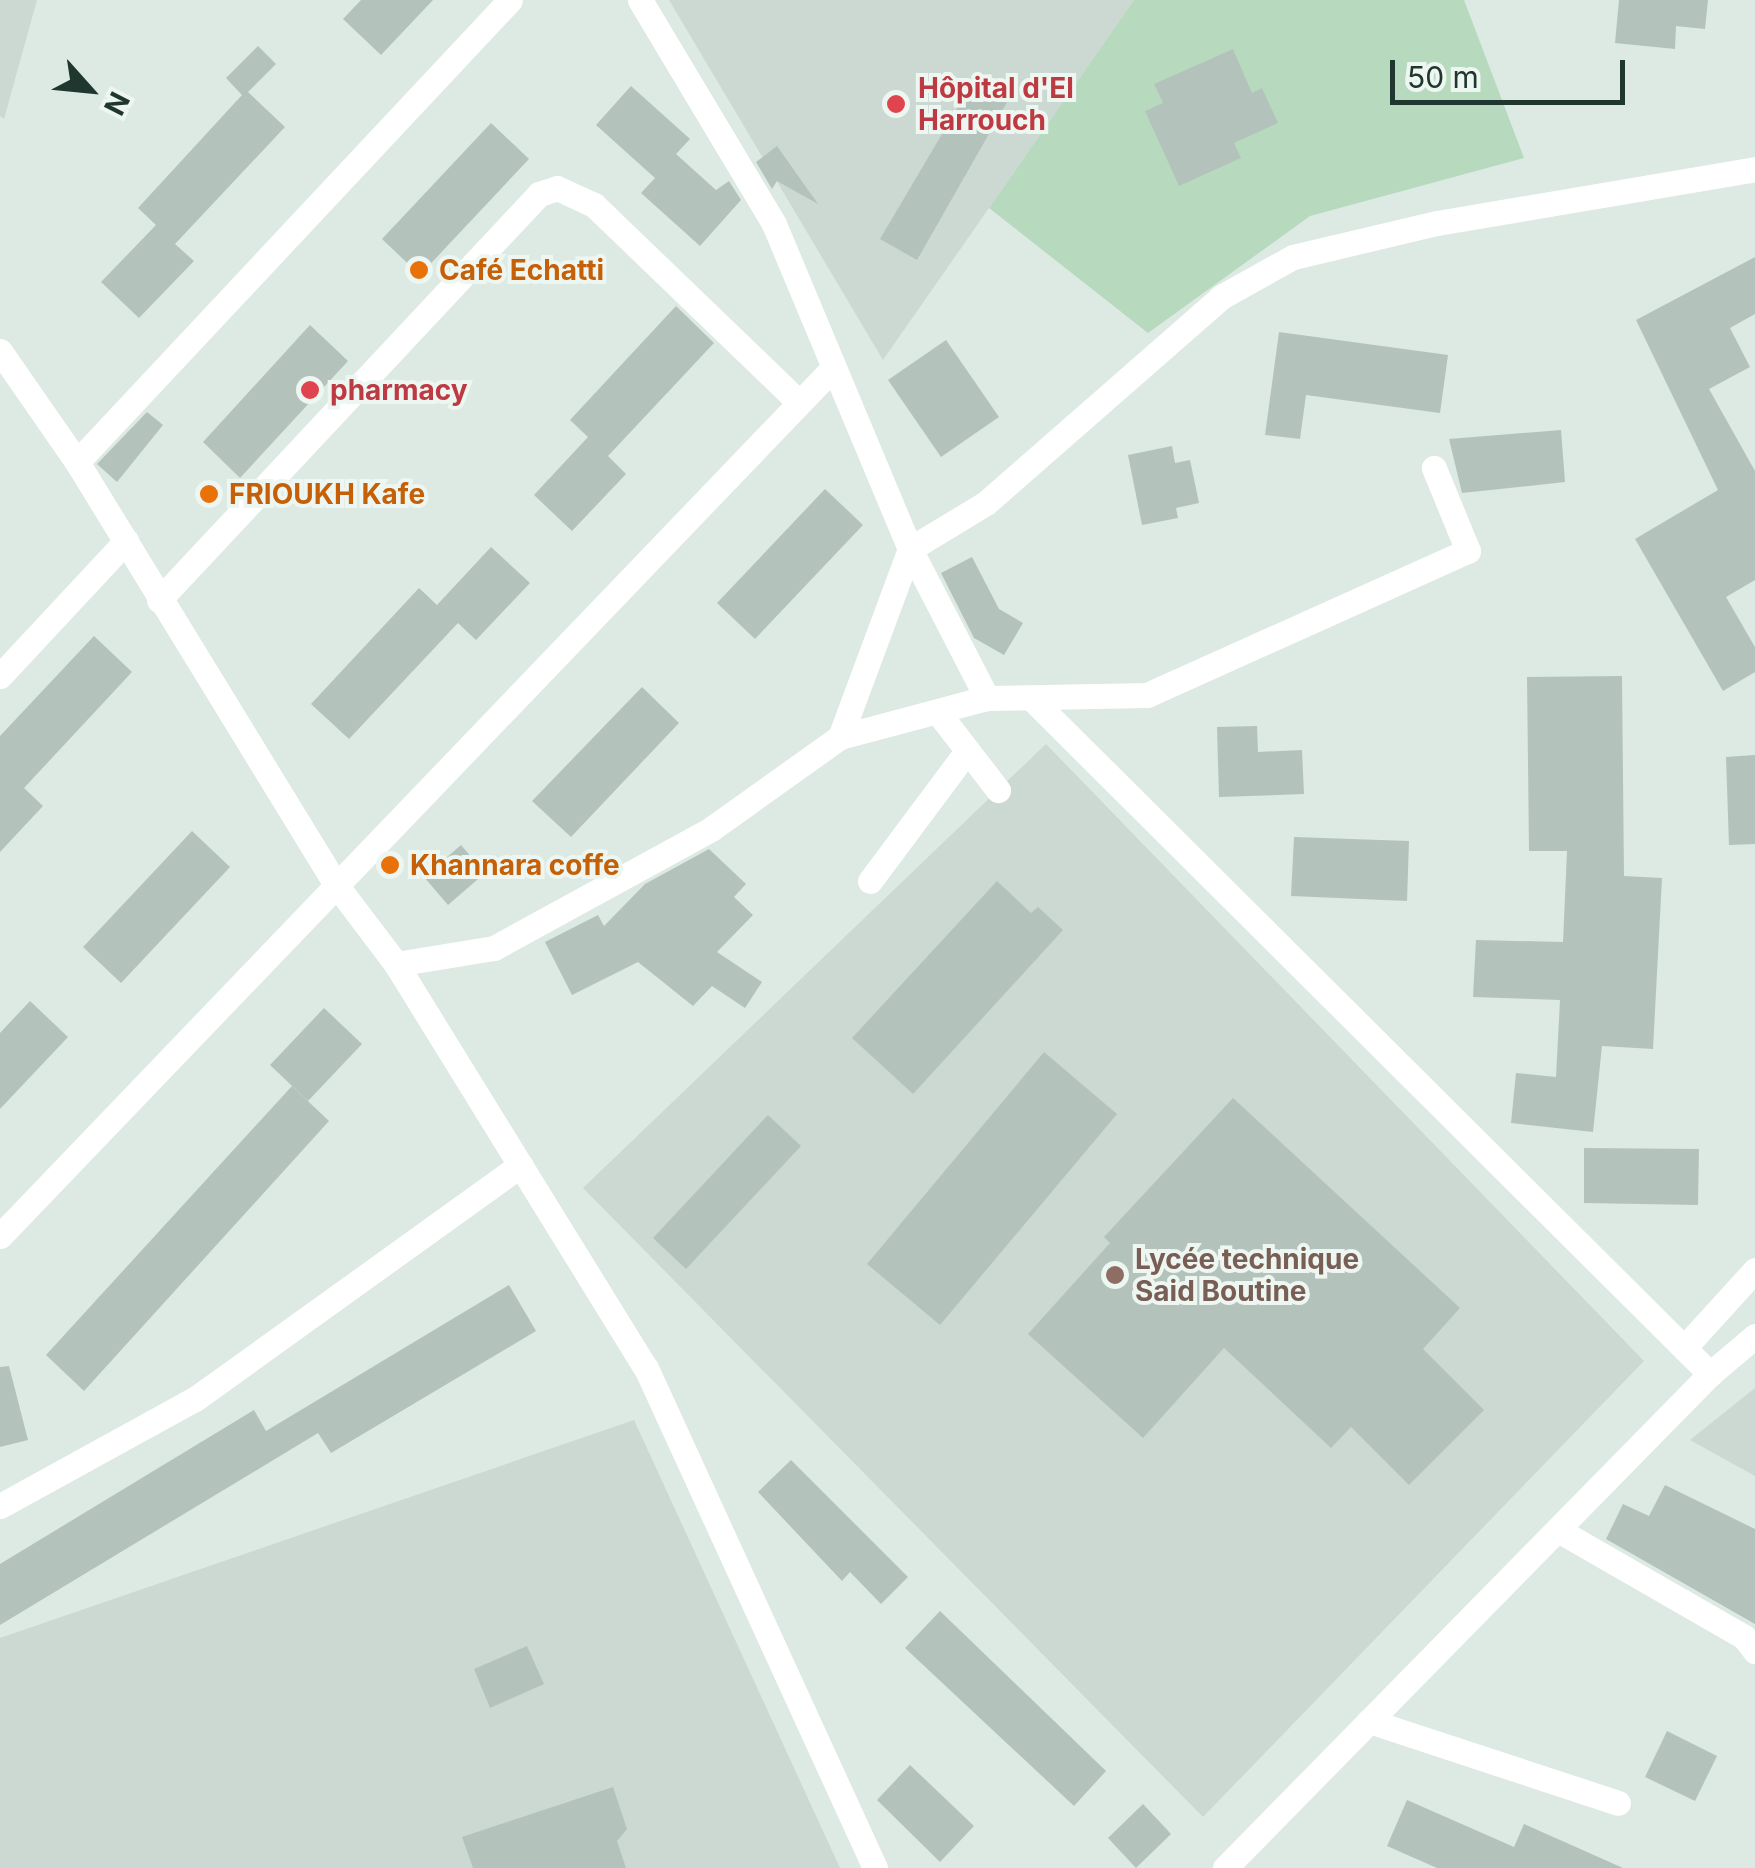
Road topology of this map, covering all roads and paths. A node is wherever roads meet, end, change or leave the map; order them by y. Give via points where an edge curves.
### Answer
1 (510, 0) edge
2 (640, 0) edge
3 (1755, 169) edge
4 (0, 351) edge
5 (834, 366) junction
6 (799, 402) junction
7 (78, 462) junction
8 (1434, 468) dead end
9 (126, 541) junction
10 (910, 550) junction
11 (158, 600) junction
12 (0, 676) edge
13 (986, 698) junction
14 (1032, 699) junction
15 (940, 715) junction
16 (840, 736) junction
17 (967, 751) junction
18 (998, 790) dead end
19 (870, 880) dead end
20 (337, 886) junction
21 (396, 964) junction
22 (521, 1165) junction
23 (0, 1236) edge
24 (1755, 1270) edge
25 (1755, 1336) edge
26 (1684, 1348) junction
27 (1710, 1374) junction
28 (0, 1506) edge
29 (1558, 1530) junction
30 (1755, 1651) edge
31 (1369, 1721) junction
32 (1618, 1803) dead end
33 (874, 1868) edge
34 (1225, 1868) edge

1 - 7 street
2 - 5 street via 774,224
3 - 10 street via 1530,206 1294,257 1222,297 986,502
4 - 7 street
5 - 6 street
5 - 10 street
6 - 11 street via 594,205 557,188 521,206
6 - 20 street
7 - 9 street
8 - 14 street via 1468,551 1147,694
9 - 11 street
9 - 12 street
10 - 13 street
10 - 16 street
11 - 20 street
13 - 14 street
13 - 15 street
14 - 26 street
15 - 16 street
15 - 17 street
16 - 21 street via 711,830 494,948
17 - 18 street
17 - 19 street
20 - 21 street
20 - 23 street
21 - 22 street
22 - 28 street via 195,1399
22 - 33 street via 646,1368
24 - 26 street
25 - 27 street
26 - 27 street
27 - 29 street
29 - 30 street via 1744,1636
29 - 31 street
31 - 32 street
31 - 34 street

